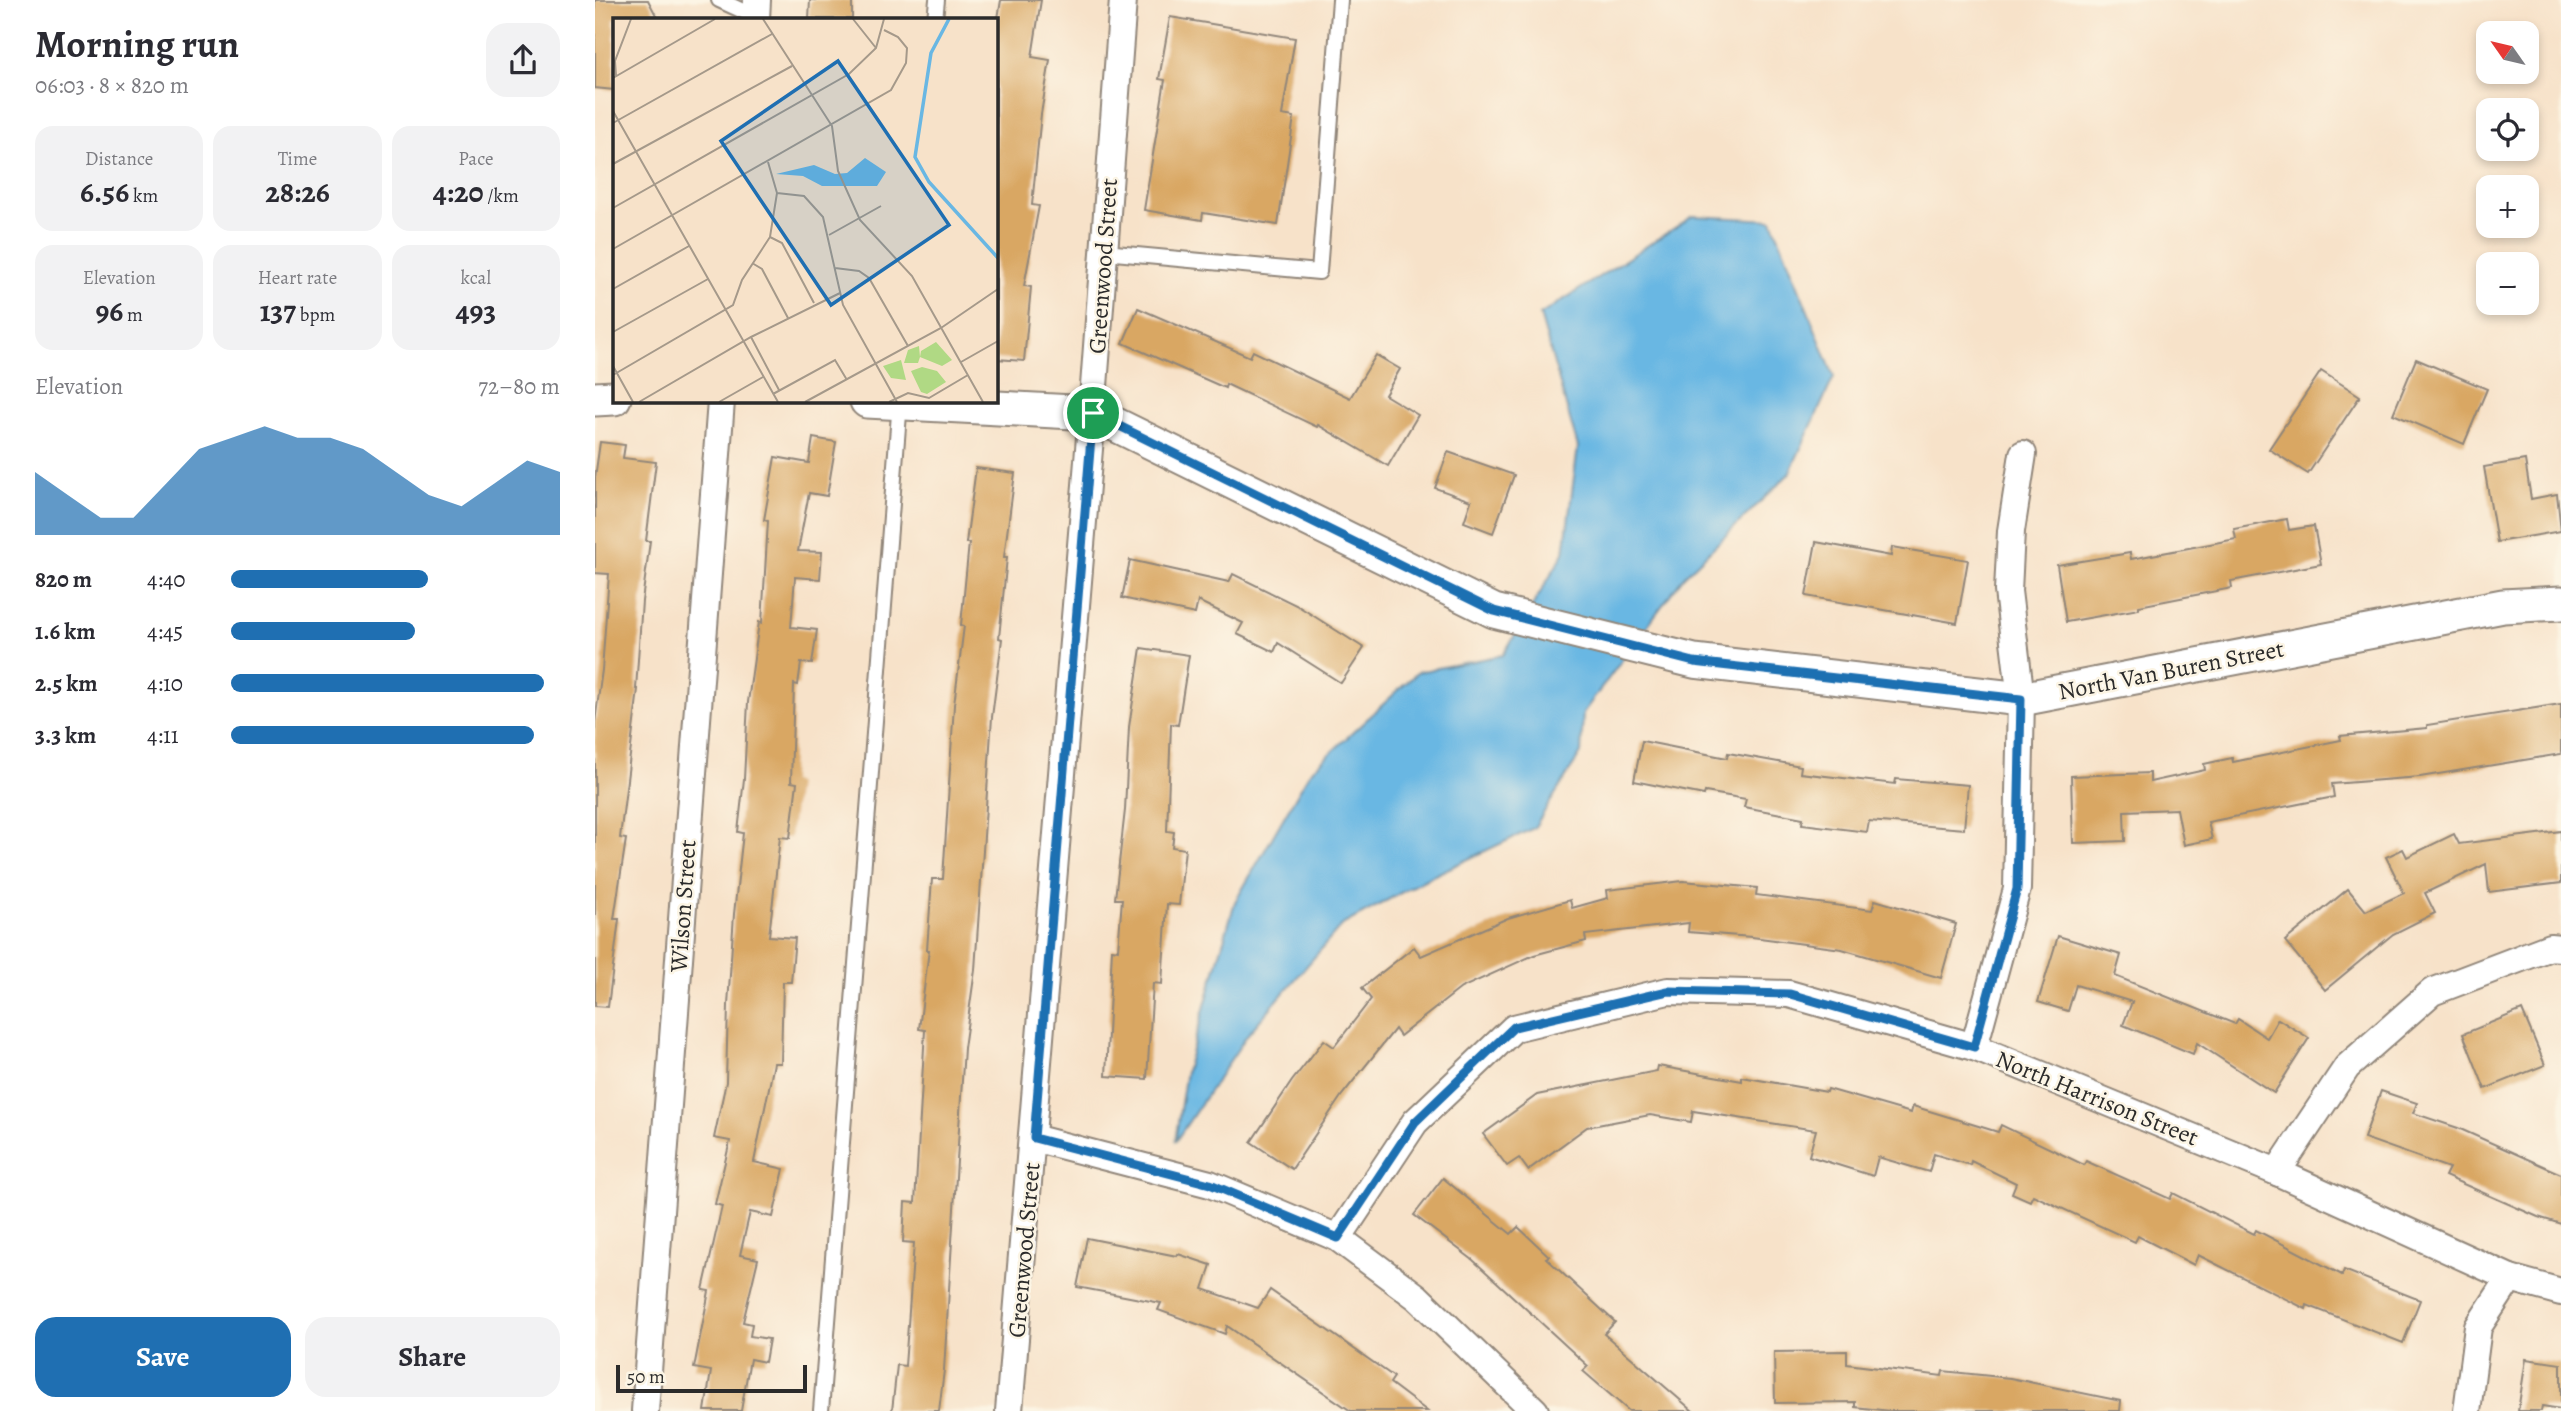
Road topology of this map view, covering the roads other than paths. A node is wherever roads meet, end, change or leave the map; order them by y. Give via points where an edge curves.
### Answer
1 (719, 0) edge
2 (937, 0) edge
3 (1123, 0) edge
4 (1340, 0) edge
5 (756, 12) edge
6 (935, 18) edge
7 (1104, 252) junction
8 (613, 398) edge
9 (595, 399) edge
10 (721, 402) edge
11 (900, 402) edge
12 (1093, 413) junction
13 (2023, 454) dead end
14 (2561, 603) edge
15 (2021, 699) junction
16 (2561, 948) edge
17 (1974, 1047) junction
18 (1034, 1138) junction
19 (2277, 1172) junction
20 (1338, 1238) junction
21 (2510, 1278) junction
22 (2561, 1292) edge
23 (645, 1411) edge
24 (821, 1411) edge
25 (1009, 1411) edge
26 (1535, 1411) edge
27 (2467, 1411) edge

1 - 5 lane
2 - 6 lane
3 - 7 street, Greenwood Street
4 - 7 lane via 1319,272
7 - 12 street, Greenwood Street
8 - 9 street
10 - 23 street, Wilson Street
11 - 12 street, North Van Buren Street
11 - 24 lane
12 - 15 street, North Van Buren Street via 1494,611 1694,662
12 - 18 street, Greenwood Street
13 - 15 street via 2011,531 2008,591
14 - 15 street, North Van Buren Street via 2503,606
15 - 17 street via 2017,889
16 - 19 street via 2550,947 2432,992 2347,1067
17 - 19 street, North Harrison Street
17 - 20 street, North Harrison Street via 1790,994 1668,991 1514,1027 1415,1122
18 - 20 street via 1210,1184
18 - 25 street, Greenwood Street
19 - 21 street, North Harrison Street
20 - 26 street via 1417,1297
21 - 22 street, North Harrison Street
21 - 27 street via 2478,1328

